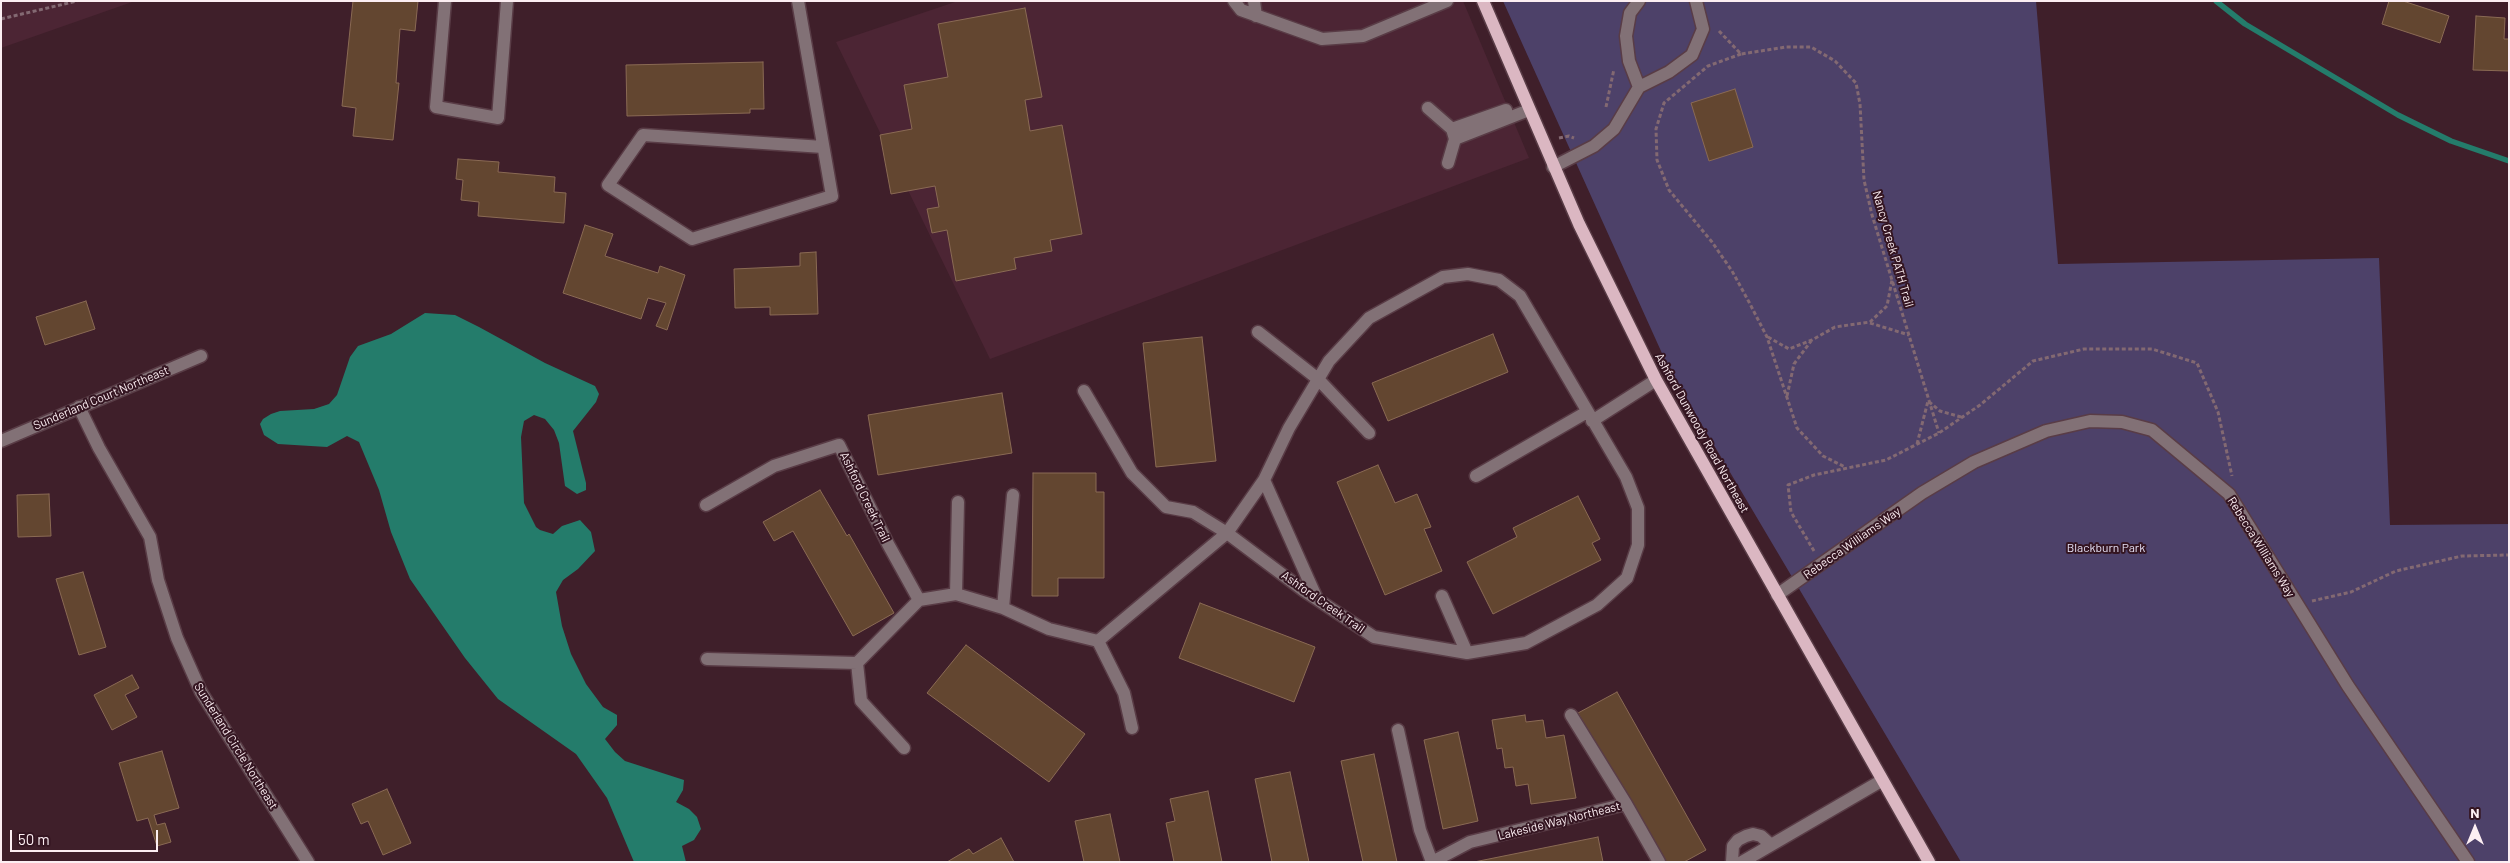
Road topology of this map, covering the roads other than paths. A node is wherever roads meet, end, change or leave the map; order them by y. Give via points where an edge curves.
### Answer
1 (445, 1) edge
2 (507, 1) edge
3 (798, 1) edge
4 (1234, 1) edge
5 (1254, 1) edge
6 (1446, 1) edge
7 (1483, 1) edge
8 (1639, 1) edge
9 (1696, 1) edge
10 (1256, 16) junction
11 (1639, 87) junction
12 (1527, 107) junction
13 (1428, 108) dead end
14 (1453, 134) junction
15 (823, 147) junction
16 (1448, 163) dead end
17 (1554, 167) junction
18 (1258, 332) dead end
19 (201, 356) dead end
20 (1318, 379) junction
21 (1656, 380) junction
22 (1084, 391) dead end
23 (79, 407) junction
24 (1590, 417) junction
25 (1369, 433) dead end
26 (1, 441) edge
27 (1476, 476) dead end
28 (1264, 480) junction
29 (1013, 495) dead end
30 (958, 502) dead end
31 (706, 505) dead end
32 (1228, 533) junction
33 (956, 594) junction
34 (1776, 595) junction
35 (1442, 596) dead end
36 (919, 600) junction
37 (1317, 600) junction
38 (1003, 608) junction
39 (1098, 641) junction
40 (1467, 653) junction
41 (707, 659) dead end
42 (857, 663) junction
43 (1571, 715) dead end
44 (1132, 728) dead end
45 (1398, 730) dead end
46 (904, 748) dead end
47 (1881, 781) junction
48 (1626, 804) junction
49 (1771, 845) junction
50 (308, 862) edge
51 (1432, 862) edge
52 (1659, 862) edge
53 (1732, 862) edge
54 (1742, 862) edge
55 (1929, 862) edge
56 (2468, 862) edge

1 - 2 street via 436,107 498,118
3 - 15 street
4 - 10 street via 1241,10
5 - 10 street
6 - 10 street via 1363,36 1322,39
7 - 12 main road, Ashford Dunwoody Road Northeast
8 - 11 street via 1630,13 1626,36 1629,62
9 - 11 street via 1703,29 1692,55 1669,72
11 - 17 street via 1614,129 1594,146
12 - 14 street
12 - 17 main road, Ashford Dunwoody Road Northeast
13 - 14 street
14 - 16 street
15 - 15 street via 832,196 692,239 608,185 644,135
17 - 21 main road, Ashford Dunwoody Road Northeast via 1617,306
18 - 20 street
19 - 23 street, Sunderland Court Northeast
20 - 24 street, Ashford Creek Trail via 1329,361 1369,318 1443,277 1468,274 1499,280 1520,296
20 - 25 street
20 - 28 street, Ashford Creek Trail
21 - 24 street
21 - 34 main road, Ashford Dunwoody Road Northeast
22 - 32 street, Ashford Creek Trail via 1132,473 1166,507 1193,512
23 - 26 street, Sunderland Court Northeast
23 - 50 street, Sunderland Circle Northeast via 150,537 158,580 177,638 201,692
24 - 27 street
24 - 40 street, Ashford Creek Trail via 1626,477 1638,508 1638,545 1627,578 1597,605 1526,643
28 - 32 street, Ashford Creek Trail
28 - 37 street
29 - 38 street
30 - 33 street
31 - 36 street, Ashford Creek Trail via 774,466 839,445
32 - 37 street, Ashford Creek Trail
32 - 39 street, Ashford Creek Trail
33 - 36 street
33 - 38 street
34 - 47 main road, Ashford Dunwoody Road Northeast
34 - 56 street, Rebecca Williams Way via 1922,493 1974,462 2046,432 2090,421 2122,422 2152,430 2229,494 2348,686
35 - 40 street
36 - 42 street
37 - 40 street, Ashford Creek Trail via 1374,637
38 - 39 street via 1049,629
39 - 44 street via 1124,693
41 - 42 street
42 - 46 street via 861,701
43 - 48 street
45 - 51 street via 1420,830
47 - 49 street
47 - 55 main road, Ashford Dunwoody Road Northeast
48 - 51 street, Lakeside Way Northeast via 1470,842
48 - 52 street, Lakeside Way Northeast
49 - 53 street via 1761,836 1746,836 1733,846
49 - 54 street

